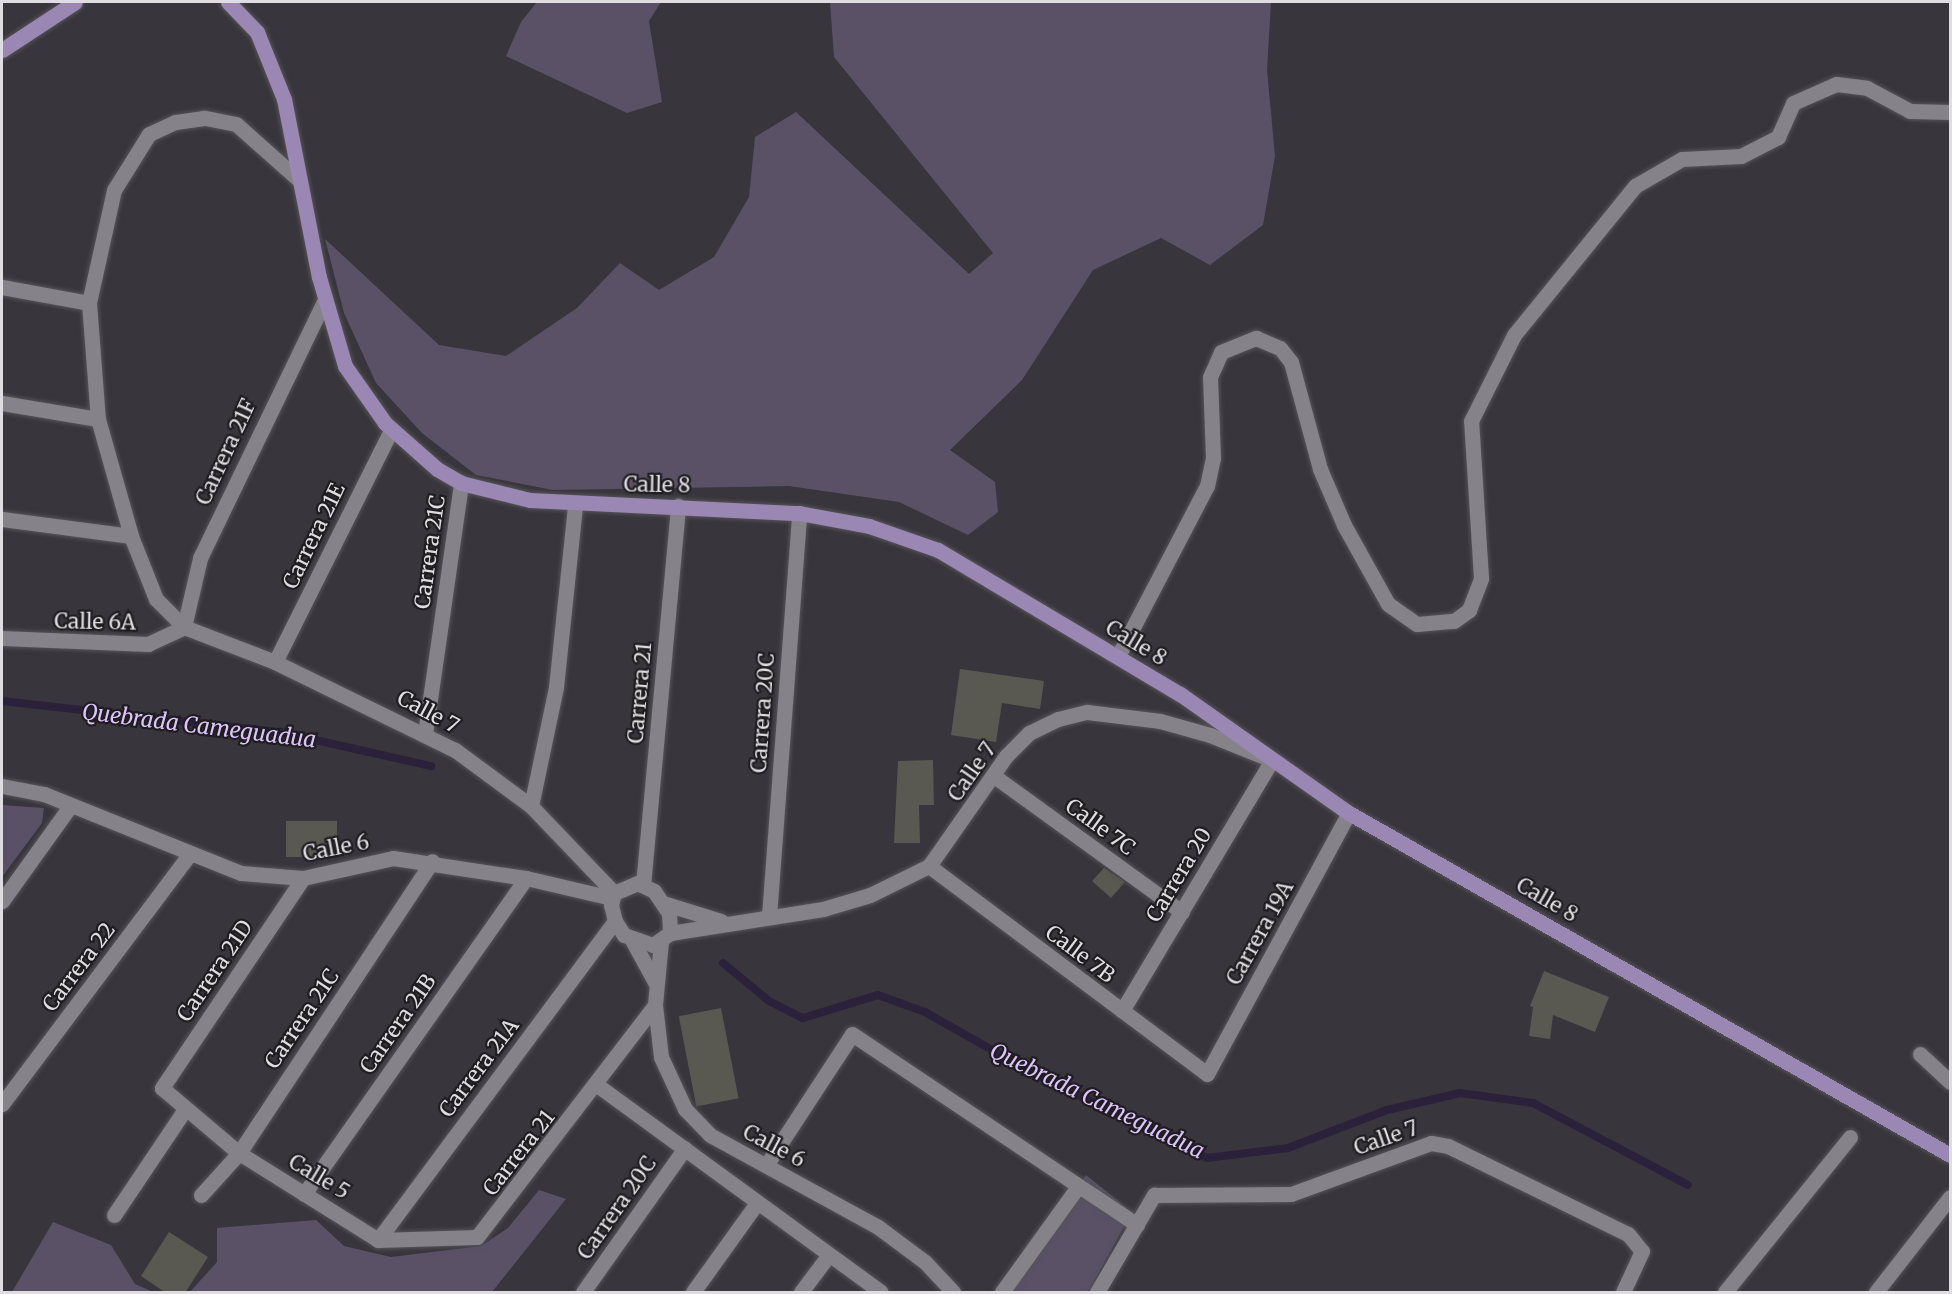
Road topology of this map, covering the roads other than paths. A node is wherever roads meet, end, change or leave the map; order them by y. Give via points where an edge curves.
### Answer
1 (75, 2) edge
2 (228, 2) edge
3 (2, 50) edge
4 (1950, 112) edge
5 (298, 180) junction
6 (2, 287) edge
7 (324, 301) junction
8 (89, 303) junction
9 (2, 403) edge
10 (98, 419) junction
11 (391, 430) junction
12 (460, 483) junction
13 (575, 506) junction
14 (678, 506) junction
15 (800, 513) junction
16 (2, 519) edge
17 (131, 536) junction
18 (184, 627) junction
19 (2, 638) edge
20 (1118, 657) junction
21 (275, 662) junction
22 (425, 734) junction
23 (1272, 760) junction
24 (994, 776) junction
25 (2, 786) edge
26 (71, 805) junction
27 (531, 806) junction
28 (1349, 813) junction
29 (189, 855) junction
30 (432, 861) junction
31 (929, 866) junction
32 (303, 878) junction
33 (526, 878) junction
34 (643, 885) junction
35 (613, 896) junction
36 (2, 901) edge
37 (666, 904) junction
38 (1182, 912) junction
39 (769, 916) junction
40 (615, 921) junction
41 (721, 921) junction
42 (665, 937) junction
43 (632, 940) junction
44 (655, 982) junction
45 (655, 1005) junction
46 (1122, 1011) junction
47 (1920, 1054) dead end
48 (1207, 1074) joint
49 (1950, 1082) edge
50 (597, 1085) junction
51 (162, 1088) joint
52 (2, 1104) edge
53 (184, 1111) junction
54 (1850, 1137) dead end
55 (685, 1148) junction
56 (239, 1153) junction
57 (1950, 1155) edge
58 (767, 1164) junction
59 (1077, 1188) junction
60 (304, 1194) junction
61 (201, 1195) dead end
62 (1950, 1197) edge
63 (757, 1203) junction
64 (114, 1215) dead end
65 (1137, 1225) junction
66 (378, 1240) junction
67 (828, 1256) junction
68 (583, 1293) edge
69 (693, 1293) edge
70 (801, 1293) edge
71 (880, 1293) edge
72 (953, 1293) edge
73 (1002, 1293) edge
74 (1097, 1293) edge
75 (1623, 1293) edge
76 (1725, 1293) edge
77 (1876, 1293) edge

1 - 3 main road
2 - 5 main road, Calle 8 via 257,32 272,62 284,99
4 - 20 street via 1910,111 1867,88 1836,84 1793,103 1778,137 1741,156 1682,159 1635,186 1514,335 1471,421 1481,578 1469,610 1454,621 1417,624 1388,604 1344,525 1320,469 1291,362 1280,348 1256,339 1221,352 1210,377 1213,458 1207,486
5 - 7 main road, Calle 8
5 - 8 street via 236,124 204,118 175,122 149,134 114,190
6 - 8 street
7 - 11 main road, Calle 8 via 345,366 361,396
7 - 18 street, Carrera 21F via 212,530 188,595
8 - 10 street
9 - 10 street
10 - 17 street
11 - 12 main road, Calle 8
11 - 21 street, Carrera 21E
12 - 13 main road, Calle 8
12 - 22 street, Carrera 21C
13 - 14 main road, Calle 8
13 - 27 street via 556,687
14 - 15 main road, Calle 8
14 - 34 street, Carrera 21
15 - 20 main road, Calle 8 via 869,526 938,550
15 - 39 street, Carrera 20C
16 - 17 street
17 - 18 street via 156,599
18 - 19 street, Calle 6A via 148,644
18 - 21 street, Calle 7
20 - 23 main road, Calle 8
21 - 22 street, Calle 7
22 - 27 street, Calle 7 via 455,750
23 - 24 street, Calle 7 via 1170,724 1087,712 1058,718 1029,733
23 - 28 main road, Calle 8
23 - 38 street, Carrera 20
24 - 31 street, Calle 7
24 - 38 street, Calle 7C
25 - 26 street, Calle 6 via 44,794
26 - 29 street, Calle 6
26 - 36 street
27 - 35 street, Calle 7
28 - 48 street, Carrera 19A
28 - 57 main road, Calle 8
29 - 32 street, Calle 6 via 241,873
29 - 52 street, Carrera 22
30 - 32 street, Calle 6 via 393,858
30 - 33 street, Calle 6
30 - 56 street, Carrera 21C
31 - 39 street, Calle 7 via 870,895 823,909
31 - 46 street, Calle 7B
32 - 51 street, Carrera 21D
33 - 35 street, Calle 6
33 - 60 street, Carrera 21B
34 - 35 street via 623,885
34 - 37 street
35 - 40 street
37 - 41 street, Calle 7
37 - 42 street
38 - 46 street, Carrera 20
39 - 41 street, Calle 7
40 - 43 street
40 - 66 street, Carrera 21A
41 - 42 street, Calle 7
42 - 43 street via 646,945
42 - 44 street, Calle 6
43 - 44 street, Calle 6
44 - 45 street, Calle 6
45 - 50 street, Carrera 21
45 - 58 street, Calle 6 via 661,1057 685,1109 710,1135
46 - 48 street, Calle 7B
47 - 49 street
50 - 55 street
50 - 66 street, Carrera 21 via 477,1237
51 - 53 street, Calle 5
53 - 56 street, Calle 5
53 - 64 street
54 - 76 street
55 - 63 street
55 - 68 street, Carrera 20C
56 - 60 street, Calle 5
56 - 61 street, Carrera 21C
58 - 59 street via 852,1034
58 - 72 street, Calle 6 via 878,1227 925,1262
59 - 65 street
59 - 73 street
60 - 66 street, Calle 5
62 - 77 street
63 - 67 street
63 - 69 street
65 - 74 street
65 - 75 street, Calle 7 via 1154,1195 1291,1194 1413,1146 1431,1143 1448,1146 1628,1234 1642,1251
67 - 70 street
67 - 71 street

